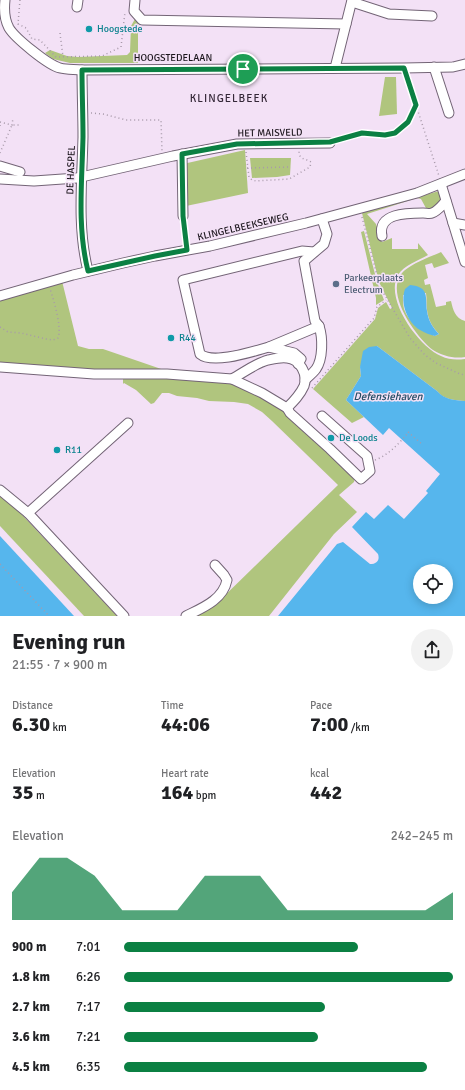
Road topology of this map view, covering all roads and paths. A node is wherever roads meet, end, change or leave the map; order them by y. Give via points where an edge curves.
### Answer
1 (20, 0) edge
2 (135, 0) edge
3 (352, 1) edge
4 (3, 6) edge
5 (126, 8) dead end
6 (432, 16) dead end
7 (346, 24) junction
8 (60, 33) dead end
9 (64, 57) junction
10 (465, 64) edge
11 (434, 67) junction
12 (335, 68) junction
13 (404, 68) junction
14 (82, 70) junction
15 (416, 105) junction
16 (83, 113) junction
17 (448, 114) dead end
18 (13, 118) dead end
19 (0, 122) edge
20 (12, 124) junction
21 (19, 124) dead end
22 (330, 142) joint
23 (247, 144) junction
24 (0, 153) edge
25 (182, 154) junction
26 (299, 155) dead end
27 (162, 158) junction
28 (0, 166) edge
29 (290, 167) dead end
30 (247, 168) junction
31 (20, 172) dead end
32 (465, 174) edge
33 (81, 177) junction
34 (0, 179) edge
35 (441, 184) junction
36 (446, 201) junction
37 (360, 209) junction
38 (183, 216) joint
39 (322, 219) junction
40 (453, 223) junction
41 (465, 225) edge
42 (382, 236) dead end
43 (187, 250) junction
44 (314, 252) junction
45 (465, 262) edge
46 (88, 271) junction
47 (48, 282) junction
48 (0, 296) edge
49 (386, 300) junction
50 (319, 326) junction
51 (0, 327) edge
52 (269, 347) junction
53 (298, 364) junction
54 (0, 367) edge
55 (465, 375) edge
56 (232, 379) junction
57 (305, 380) junction
58 (312, 388) dead end
59 (287, 408) junction
60 (322, 416) dead end
61 (128, 423) dead end
62 (423, 445) dead end
63 (368, 462) junction
64 (0, 490) edge
65 (28, 513) junction
66 (0, 564) edge
67 (215, 565) dead end
68 (49, 616) edge
69 (124, 616) edge
70 (186, 616) edge

1 - 9 path via 18,24 26,28 32,39 40,40 56,57
2 - 7 street via 134,11 142,20
3 - 6 street via 389,14
3 - 7 street
4 - 14 street, HOOGSTEDELAAN via 9,28 31,50 61,68
5 - 9 path via 120,47 102,56
7 - 12 street
8 - 9 path
10 - 11 street, HOOGSTEDELAAN
11 - 13 street, HOOGSTEDELAAN
11 - 17 street
12 - 13 street, HOOGSTEDELAAN
12 - 14 street, HOOGSTEDELAAN
13 - 15 path
14 - 16 street, DE HASPEL
15 - 22 path via 408,122 395,133 362,133
15 - 35 path
16 - 27 path via 103,114 126,120 161,120
16 - 33 street, DE HASPEL
18 - 20 path
19 - 20 path
20 - 21 path
20 - 24 path
22 - 23 street, HET MAISVELD
23 - 25 street, HET MAISVELD
23 - 30 path
25 - 27 street, HET MAISVELD
25 - 38 street
26 - 30 path via 311,165 289,179 252,180
27 - 33 street, HET MAISVELD
28 - 31 street
29 - 30 path
32 - 35 street, KLINGELBEEKSEWEG
33 - 34 street, HET MAISVELD via 42,181
33 - 46 street, DE HASPEL via 81,232
35 - 36 street
35 - 37 street, KLINGELBEEKSEWEG
36 - 40 street
36 - 42 street via 432,213 391,217 383,223 380,230
37 - 39 street, KLINGELBEEKSEWEG
37 - 49 path via 378,282
38 - 43 path
39 - 43 street, KLINGELBEEKSEWEG
39 - 44 street via 328,234 324,244
40 - 41 street
40 - 45 street
43 - 46 street, KLINGELBEEKSEWEG
44 - 50 street via 304,261 315,321
44 - 52 street via 302,251 183,280 200,354 204,358 228,358
46 - 47 street, KLINGELBEEKSEWEG
47 - 48 street, KLINGELBEEKSEWEG
47 - 51 path via 58,324 58,338 46,340 29,334 8,332
49 - 55 path via 410,338 425,355 440,366
49 - 58 path via 377,307 374,318
50 - 52 street
50 - 57 street via 320,357 316,369
52 - 53 street via 294,353 301,359
53 - 56 street via 286,358 269,360
53 - 57 street via 302,368
54 - 56 street
56 - 59 street
57 - 59 street via 298,396
59 - 63 street via 361,479 370,471
60 - 63 street via 367,456
61 - 65 street
62 - 63 path via 408,432 382,457
64 - 65 street
65 - 69 street
66 - 68 path
67 - 70 street via 227,580 226,588 205,607

